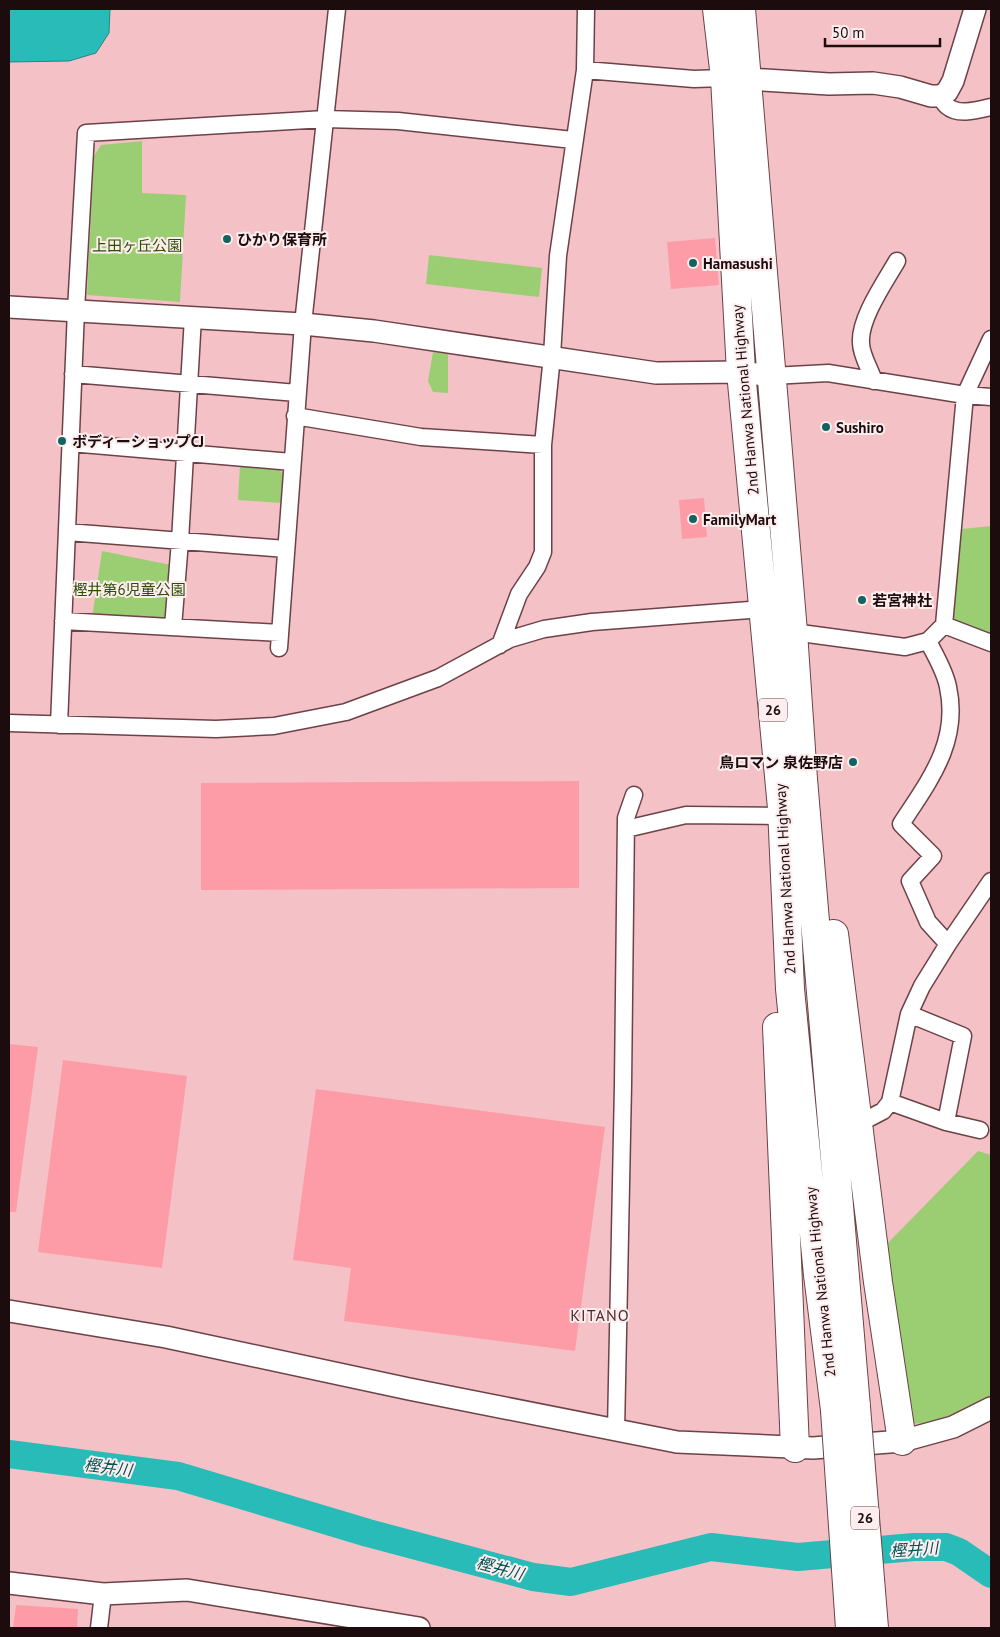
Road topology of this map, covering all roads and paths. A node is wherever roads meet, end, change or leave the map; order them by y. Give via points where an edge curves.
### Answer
1 (337, 9) edge
2 (586, 9) edge
3 (718, 9) edge
4 (741, 9) edge
5 (975, 9) edge
6 (585, 70) junction
7 (735, 78) junction
8 (940, 96) junction
9 (990, 104) edge
10 (325, 119) junction
11 (574, 140) junction
12 (897, 261) dead end
13 (9, 307) edge
14 (76, 310) junction
15 (193, 317) junction
16 (303, 324) junction
17 (991, 339) edge
18 (552, 356) junction
19 (742, 372) junction
20 (73, 374) junction
21 (772, 376) junction
22 (874, 380) junction
23 (189, 384) junction
24 (297, 393) junction
25 (964, 395) junction
26 (991, 397) edge
27 (295, 416) junction
28 (70, 444) junction
29 (543, 446) junction
30 (185, 453) junction
31 (292, 462) junction
32 (67, 532) junction
33 (180, 541) junction
34 (286, 549) junction
35 (764, 609) junction
36 (63, 621) junction
37 (944, 625) junction
38 (173, 627) junction
39 (793, 632) junction
40 (928, 641) junction
41 (991, 643) edge
42 (500, 645) junction
43 (9, 723) edge
44 (59, 724) junction
45 (803, 779) junction
46 (634, 795) dead end
47 (781, 812) junction
48 (626, 829) junction
49 (991, 881) edge
50 (948, 944) junction
51 (910, 1014) junction
52 (890, 1102) junction
53 (946, 1122) junction
54 (858, 1124) junction
55 (980, 1130) dead end
56 (9, 1311) edge
57 (991, 1408) edge
58 (845, 1409) junction
59 (616, 1431) junction
60 (902, 1441) junction
61 (795, 1448) junction
62 (9, 1583) edge
63 (102, 1594) junction
64 (99, 1628) edge
65 (419, 1628) edge
66 (850, 1628) edge
67 (874, 1628) edge

1 - 10 street
2 - 6 street
3 - 7 highway, 2nd Hanwa National Highway / 26
4 - 7 highway, 2nd Hanwa National Highway / 26
5 - 8 street via 953,81 947,92
6 - 7 street via 694,79
6 - 11 street
7 - 8 street via 829,84 873,83
7 - 19 highway, 2nd Hanwa National Highway / 26
7 - 21 highway, 2nd Hanwa National Highway / 26
8 - 9 street via 954,110 969,111
10 - 11 street via 398,121
10 - 14 street via 86,133
10 - 16 street
11 - 18 street via 558,256
12 - 22 street via 862,330 860,344
13 - 14 street
14 - 15 street
14 - 20 street
15 - 16 street
15 - 23 street
16 - 18 street
16 - 24 street
17 - 25 street
18 - 19 street via 656,373
18 - 29 street
19 - 21 street
19 - 35 highway, 2nd Hanwa National Highway / 26
20 - 23 street
20 - 28 street
21 - 22 street via 828,373
21 - 39 highway, 2nd Hanwa National Highway / 26
22 - 25 street
23 - 24 street
23 - 30 street
24 - 27 street
25 - 26 street
25 - 37 street
27 - 29 street via 421,437
27 - 31 street
28 - 30 street
28 - 32 street
29 - 42 street via 543,552 537,567 518,594
30 - 31 street
30 - 33 street
31 - 34 street
32 - 33 street
32 - 36 street
33 - 34 street
33 - 38 street
34 - 38 street via 279,641
35 - 39 street
35 - 42 street via 592,622 544,629
35 - 47 highway, 2nd Hanwa National Highway / 26
36 - 38 street
36 - 44 street
37 - 40 street
37 - 41 street
39 - 40 street via 905,647
39 - 45 highway, 2nd Hanwa National Highway / 26
40 - 50 street via 948,685 951,712 948,739 936,770 901,824 933,856 910,881 928,922
42 - 44 street via 438,678 346,712 274,726 216,729
43 - 44 street
45 - 54 highway via 821,829
45 - 58 highway, 2nd Hanwa National Highway / 26
46 - 48 street via 626,818
47 - 48 street via 686,815
47 - 58 highway, 2nd Hanwa National Highway / 26 via 790,989 818,1275
47 - 61 highway via 769,847 797,1288
48 - 59 street
49 - 50 street
50 - 51 street via 922,986
51 - 52 street
51 - 53 street via 963,1036
52 - 53 street
52 - 54 street via 883,1110
53 - 55 street
54 - 60 highway via 854,1160 867,1283
56 - 59 street via 166,1336
57 - 60 street via 953,1427
58 - 66 highway, 2nd Hanwa National Highway / 26, bridge
58 - 67 highway, 2nd Hanwa National Highway / 26, bridge
59 - 61 street via 677,1442
60 - 61 street
62 - 63 street
63 - 64 street
63 - 65 street via 187,1590

